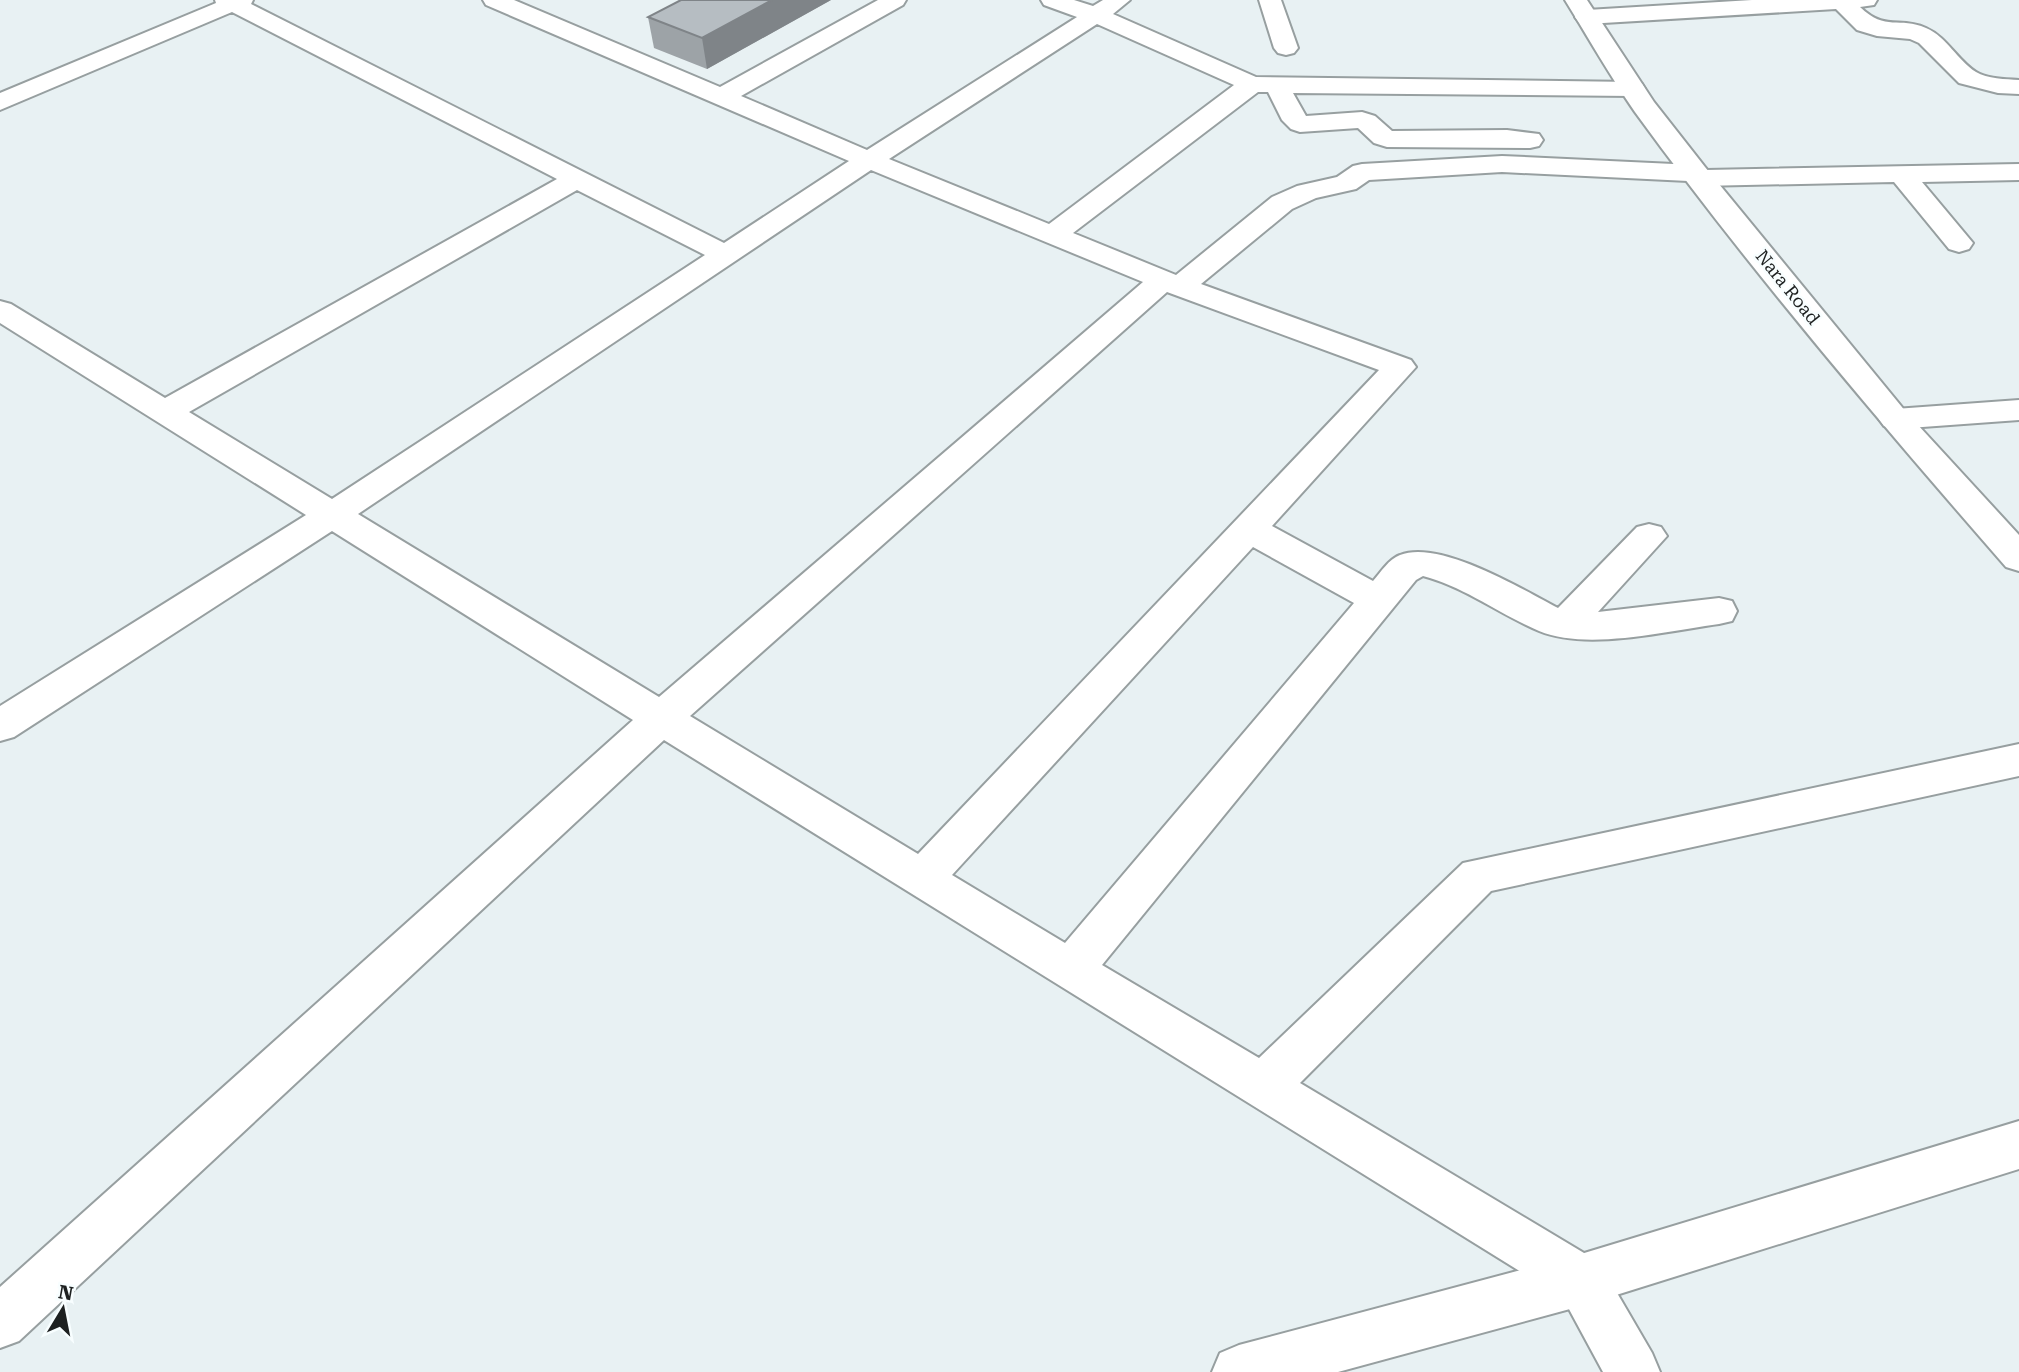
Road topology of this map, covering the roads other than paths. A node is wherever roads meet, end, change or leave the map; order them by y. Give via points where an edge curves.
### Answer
1 (494, 0) edge
2 (895, 0) edge
3 (1052, 0) edge
4 (1270, 0) edge
5 (1866, 0) edge
6 (234, 1) edge
7 (1809, 2) edge
8 (1842, 2) junction
9 (1107, 8) edge
10 (1582, 9) edge
11 (1286, 48) dead end
12 (1265, 85) junction
13 (2019, 87) edge
14 (1633, 89) junction
15 (721, 97) junction
16 (0, 102) edge
17 (869, 160) junction
18 (1692, 169) junction
19 (2019, 172) edge
20 (1901, 174) junction
21 (577, 179) junction
22 (1052, 235) junction
23 (1959, 243) dead end
24 (726, 255) junction
25 (1171, 283) junction
26 (0, 310) edge
27 (2019, 410) edge
28 (164, 412) junction
29 (1895, 419) junction
30 (332, 515) junction
31 (1249, 529) junction
32 (1649, 536) dead end
33 (2019, 558) edge
34 (1378, 600) junction
35 (1719, 611) dead end
36 (1565, 624) junction
37 (6, 714) edge
38 (662, 718) junction
39 (2019, 760) edge
40 (922, 879) junction
41 (1072, 969) junction
42 (1263, 1087) junction
43 (2019, 1145) edge
44 (1581, 1280) junction
45 (0, 1322) edge
46 (1239, 1372) edge
47 (1633, 1372) edge

1 - 15 street
2 - 15 street
3 - 9 street
4 - 11 street
5 - 8 street
6 - 16 street
6 - 21 street
7 - 8 street
7 - 10 street
8 - 13 street via 1865,25 1927,38 1968,78
9 - 12 street
9 - 17 street
10 - 14 street, Nara Road
12 - 14 street
12 - 18 street via 1300,124 1362,120 1387,139 1507,138
12 - 22 street
14 - 18 street, Nara Road
15 - 17 street
17 - 22 street
17 - 24 street
18 - 20 street
18 - 25 street via 1502,164 1362,172 1346,183 1282,203
18 - 29 street, Nara Road
19 - 20 street
20 - 23 street
21 - 24 street
21 - 28 street
22 - 25 street
24 - 30 street
25 - 31 street via 1400,367
25 - 38 street
26 - 28 street
27 - 29 street
28 - 30 street
29 - 33 street, Nara Road
30 - 37 street
30 - 38 street
31 - 34 street
31 - 40 street
32 - 36 street
34 - 36 street via 1411,564 1421,562 1444,568
34 - 41 street
35 - 36 street via 1587,627
38 - 40 street
38 - 45 street
39 - 42 street via 1478,876
40 - 41 street
41 - 42 street
42 - 44 street
43 - 44 street
44 - 46 street
44 - 47 street

